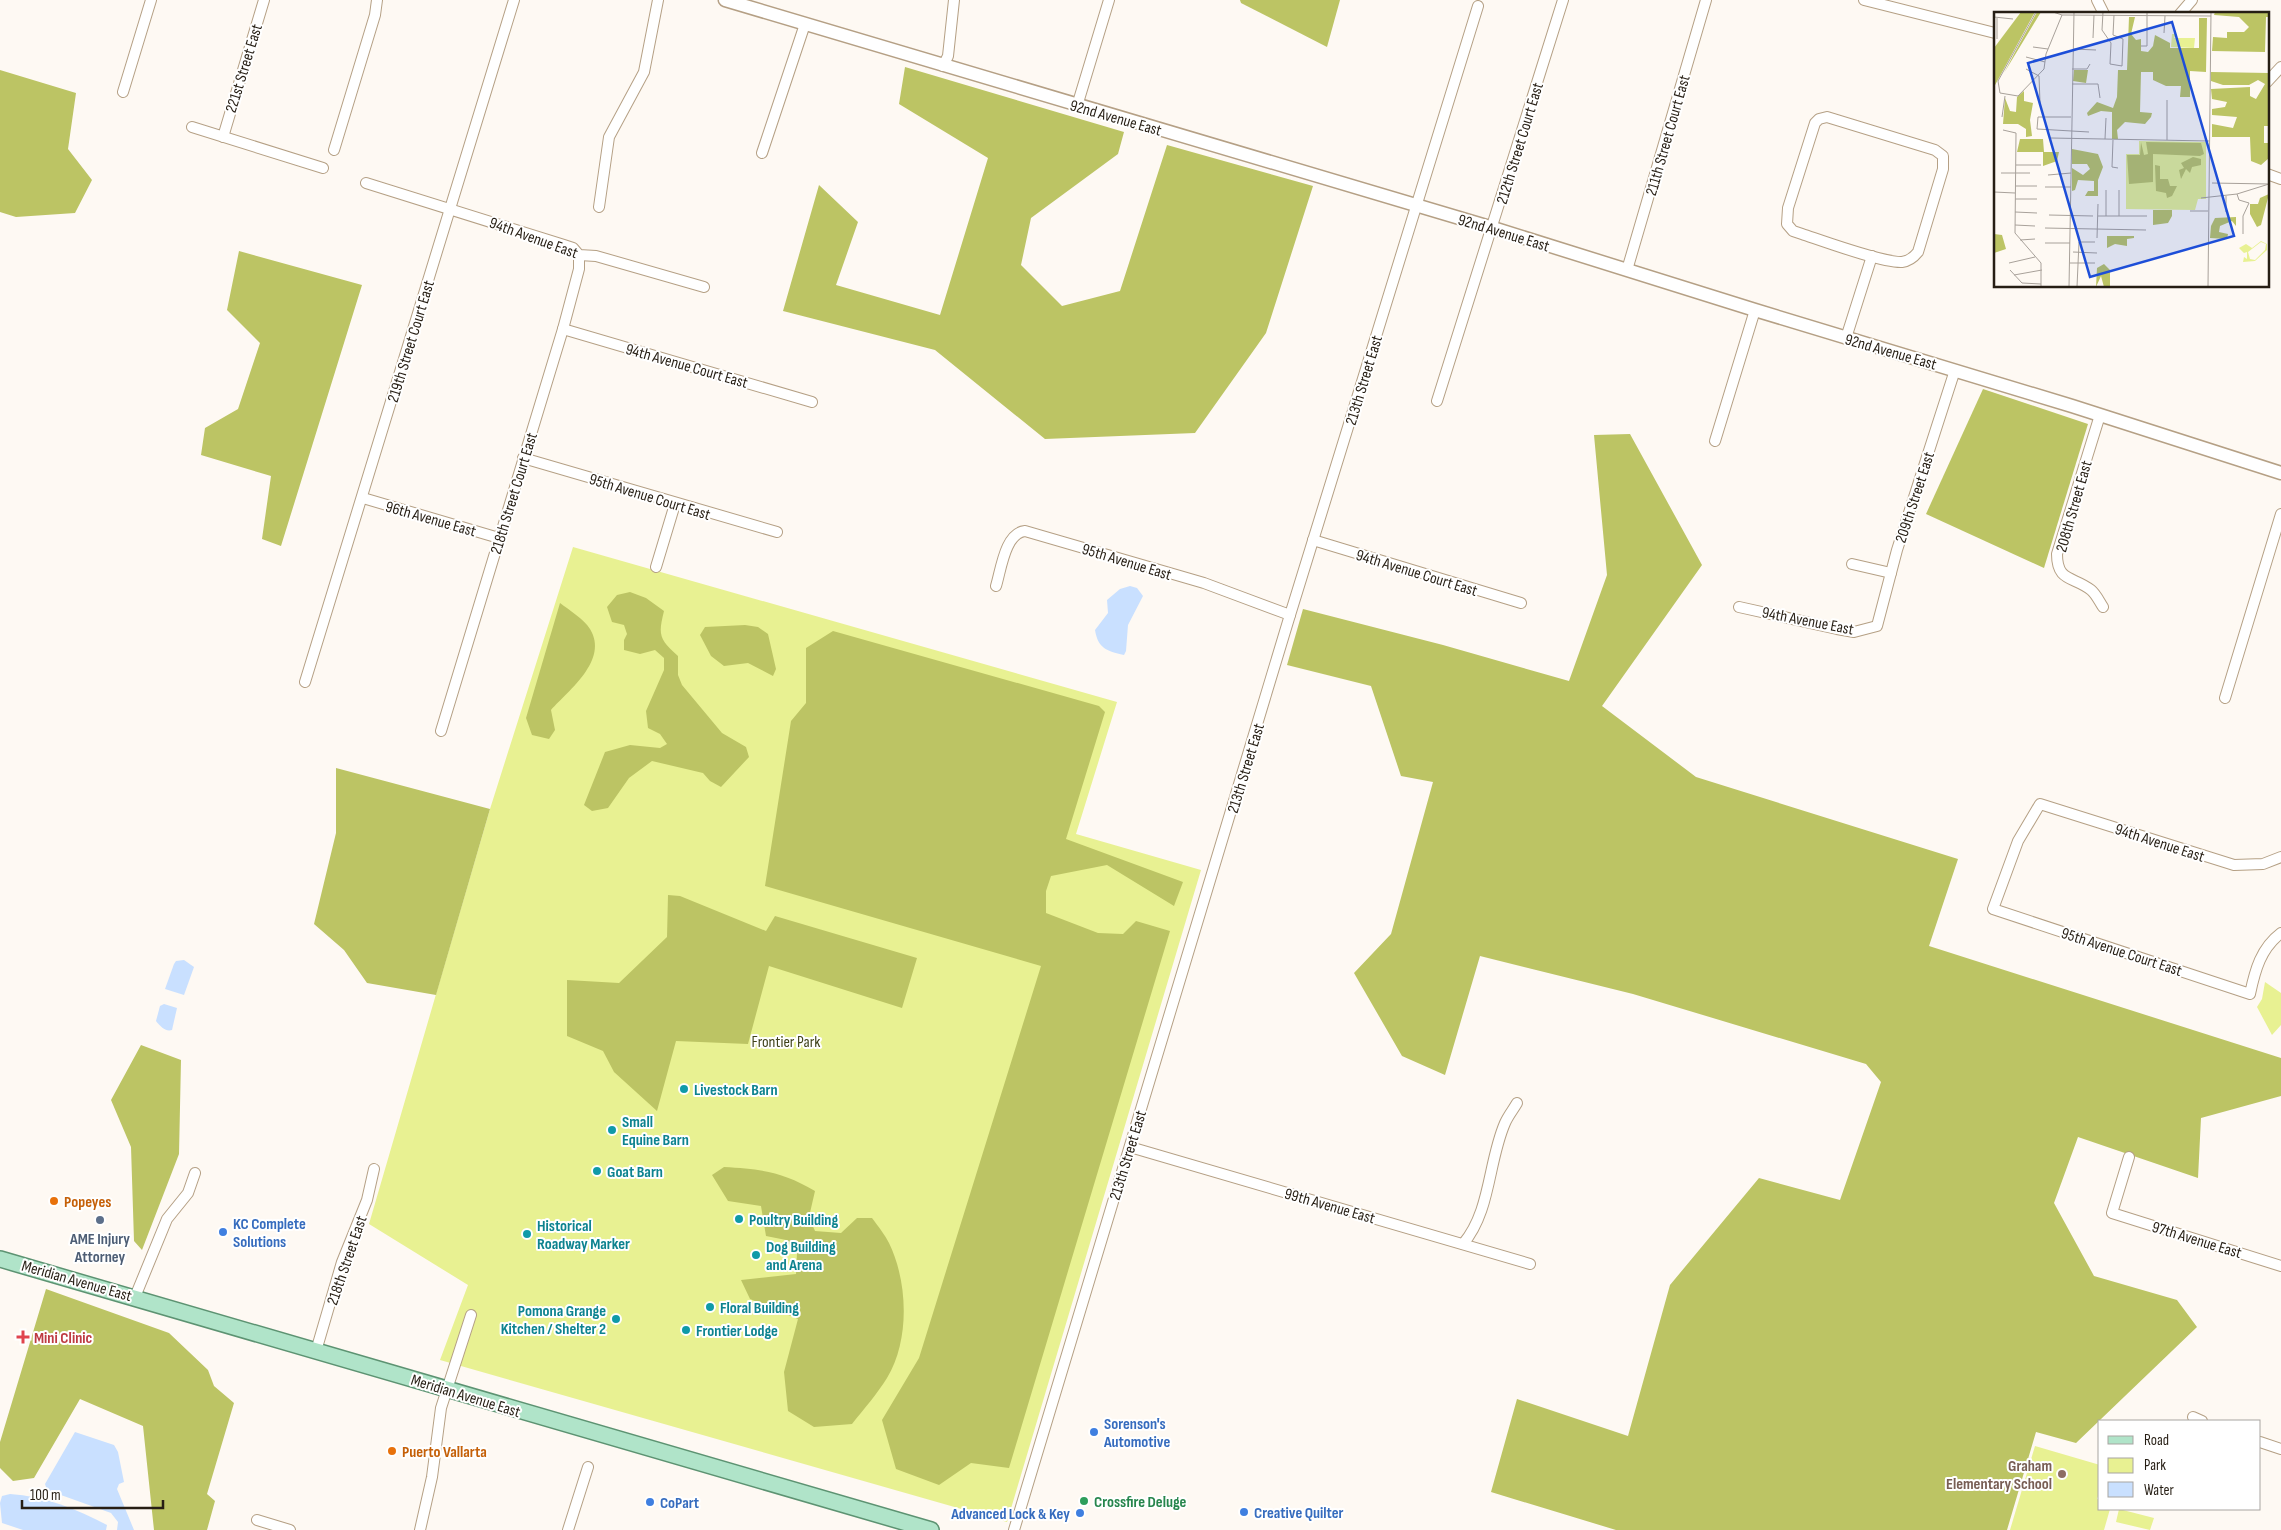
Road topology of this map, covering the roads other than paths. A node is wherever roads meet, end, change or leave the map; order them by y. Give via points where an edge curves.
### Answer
1 (150, 0) edge
2 (264, 0) edge
3 (377, 0) edge
4 (514, 0) edge
5 (658, 0) edge
6 (725, 0) edge
7 (954, 0) edge
8 (1109, 0) edge
9 (1563, 0) edge
10 (1706, 0) edge
11 (1864, 0) edge
12 (2097, 0) edge
13 (2192, 0) edge
14 (1478, 6) dead end
15 (2103, 12) edge
16 (2182, 12) edge
17 (805, 24) junction
18 (1994, 33) edge
19 (943, 66) junction
20 (2281, 67) edge
21 (2268, 81) edge
22 (123, 92) dead end
23 (1077, 106) junction
24 (192, 127) dead end
25 (223, 137) junction
26 (334, 150) dead end
27 (762, 153) dead end
28 (322, 168) dead end
29 (2268, 174) edge
30 (2281, 179) edge
31 (366, 183) dead end
32 (1417, 206) junction
33 (599, 207) dead end
34 (450, 209) junction
35 (1493, 228) junction
36 (579, 255) junction
37 (1872, 256) junction
38 (1627, 270) junction
39 (704, 288) dead end
40 (1755, 310) junction
41 (563, 328) junction
42 (1846, 338) junction
43 (1955, 370) junction
44 (1437, 400) dead end
45 (812, 402) dead end
46 (2100, 414) junction
47 (1714, 441) dead end
48 (524, 458) junction
49 (2281, 473) edge
50 (363, 498) junction
51 (675, 504) junction
52 (2281, 514) edge
53 (777, 532) dead end
54 (499, 538) junction
55 (1313, 540) junction
56 (1852, 564) dead end
57 (656, 567) dead end
58 (1891, 573) junction
59 (996, 586) dead end
60 (1521, 603) dead end
61 (1739, 607) dead end
62 (2102, 607) dead end
63 (1290, 615) junction
64 (1877, 626) joint
65 (305, 682) dead end
66 (2225, 698) dead end
67 (441, 731) dead end
68 (2281, 857) edge
69 (1994, 909) joint
70 (2281, 933) edge
71 (1517, 1103) dead end
72 (1130, 1147) junction
73 (2129, 1158) dead end
74 (374, 1169) dead end
75 (195, 1173) dead end
76 (1463, 1244) junction
77 (0, 1258) edge
78 (1530, 1264) dead end
79 (2281, 1266) edge
80 (135, 1297) junction
81 (471, 1316) dead end
82 (316, 1351) junction
83 (446, 1389) junction
84 (2261, 1442) edge
85 (2281, 1449) edge
86 (588, 1467) dead end
87 (257, 1520) dead end
88 (290, 1530) edge
89 (420, 1530) edge
90 (568, 1530) edge
91 (931, 1530) edge
92 (1014, 1530) edge

1 - 22 street
2 - 25 street, 221st Street East
3 - 26 street via 376,15
4 - 34 street, 219th Street Court East
5 - 33 street via 644,72 610,137
6 - 17 street, 92nd Avenue East
7 - 19 street via 948,56
8 - 23 street
9 - 35 street, 212th Street Court East
10 - 38 street, 211th Street Court East
11 - 18 street
12 - 15 street
13 - 16 street
14 - 32 street, 213th Street East
17 - 19 street, 92nd Avenue East
17 - 27 street
19 - 23 street, 92nd Avenue East
20 - 21 street
23 - 32 street, 92nd Avenue East
24 - 25 street
25 - 28 street
29 - 30 street
31 - 34 street, 94th Avenue East
32 - 35 street, 92nd Avenue East
32 - 55 street, 213th Street East
34 - 36 street, 94th Avenue East via 573,248
34 - 50 street, 219th Street Court East
35 - 38 street, 92nd Avenue East
35 - 44 street, 212th Street Court East
36 - 39 street, 94th Avenue East via 596,256
36 - 41 street, 218th Street Court East via 579,269
37 - 37 street via 1793,231 1787,224 1791,198 1819,119 1838,119 1935,150 1943,156 1943,169 1918,252 1902,262
37 - 42 street
38 - 40 street, 92nd Avenue East
40 - 42 street, 92nd Avenue East
40 - 47 street
41 - 45 street, 94th Avenue Court East
41 - 48 street, 218th Street Court East
42 - 43 street, 92nd Avenue East
43 - 46 street, 92nd Avenue East
43 - 58 street, 209th Street East
46 - 49 street, 92nd Avenue East
46 - 62 street, 208th Street East via 2057,559 2060,572 2092,591
48 - 51 street, 95th Avenue Court East
48 - 54 street, 218th Street Court East
50 - 54 street, 96th Avenue East
50 - 65 street, 219th Street Court East
51 - 53 street, 95th Avenue Court East
51 - 57 street
52 - 66 street
54 - 67 street, 218th Street Court East
55 - 60 street, 94th Avenue Court East
55 - 63 street, 213th Street East
56 - 58 street
58 - 64 street, 209th Street East
59 - 63 street, 95th Avenue East via 1010,540 1025,531 1204,583
61 - 64 street, 94th Avenue East via 1854,632
63 - 72 street, 213th Street East
68 - 69 street, 94th Avenue East via 2263,864 2234,865 2040,804 2018,841
69 - 70 street, 95th Avenue Court East via 2250,994 2259,960
71 - 76 street via 1505,1124 1479,1216
72 - 76 street, 99th Avenue East
72 - 92 street, 213th Street East
73 - 79 street, 97th Avenue East via 2112,1213
74 - 82 street, 218th Street East
75 - 80 street via 188,1193 163,1227
76 - 78 street, 99th Avenue East
77 - 80 main road, Meridian Avenue East
80 - 82 main road, Meridian Avenue East
81 - 83 street
82 - 83 main road, Meridian Avenue East
83 - 89 street
83 - 91 main road, Meridian Avenue East
84 - 85 street
86 - 90 street
87 - 88 street

